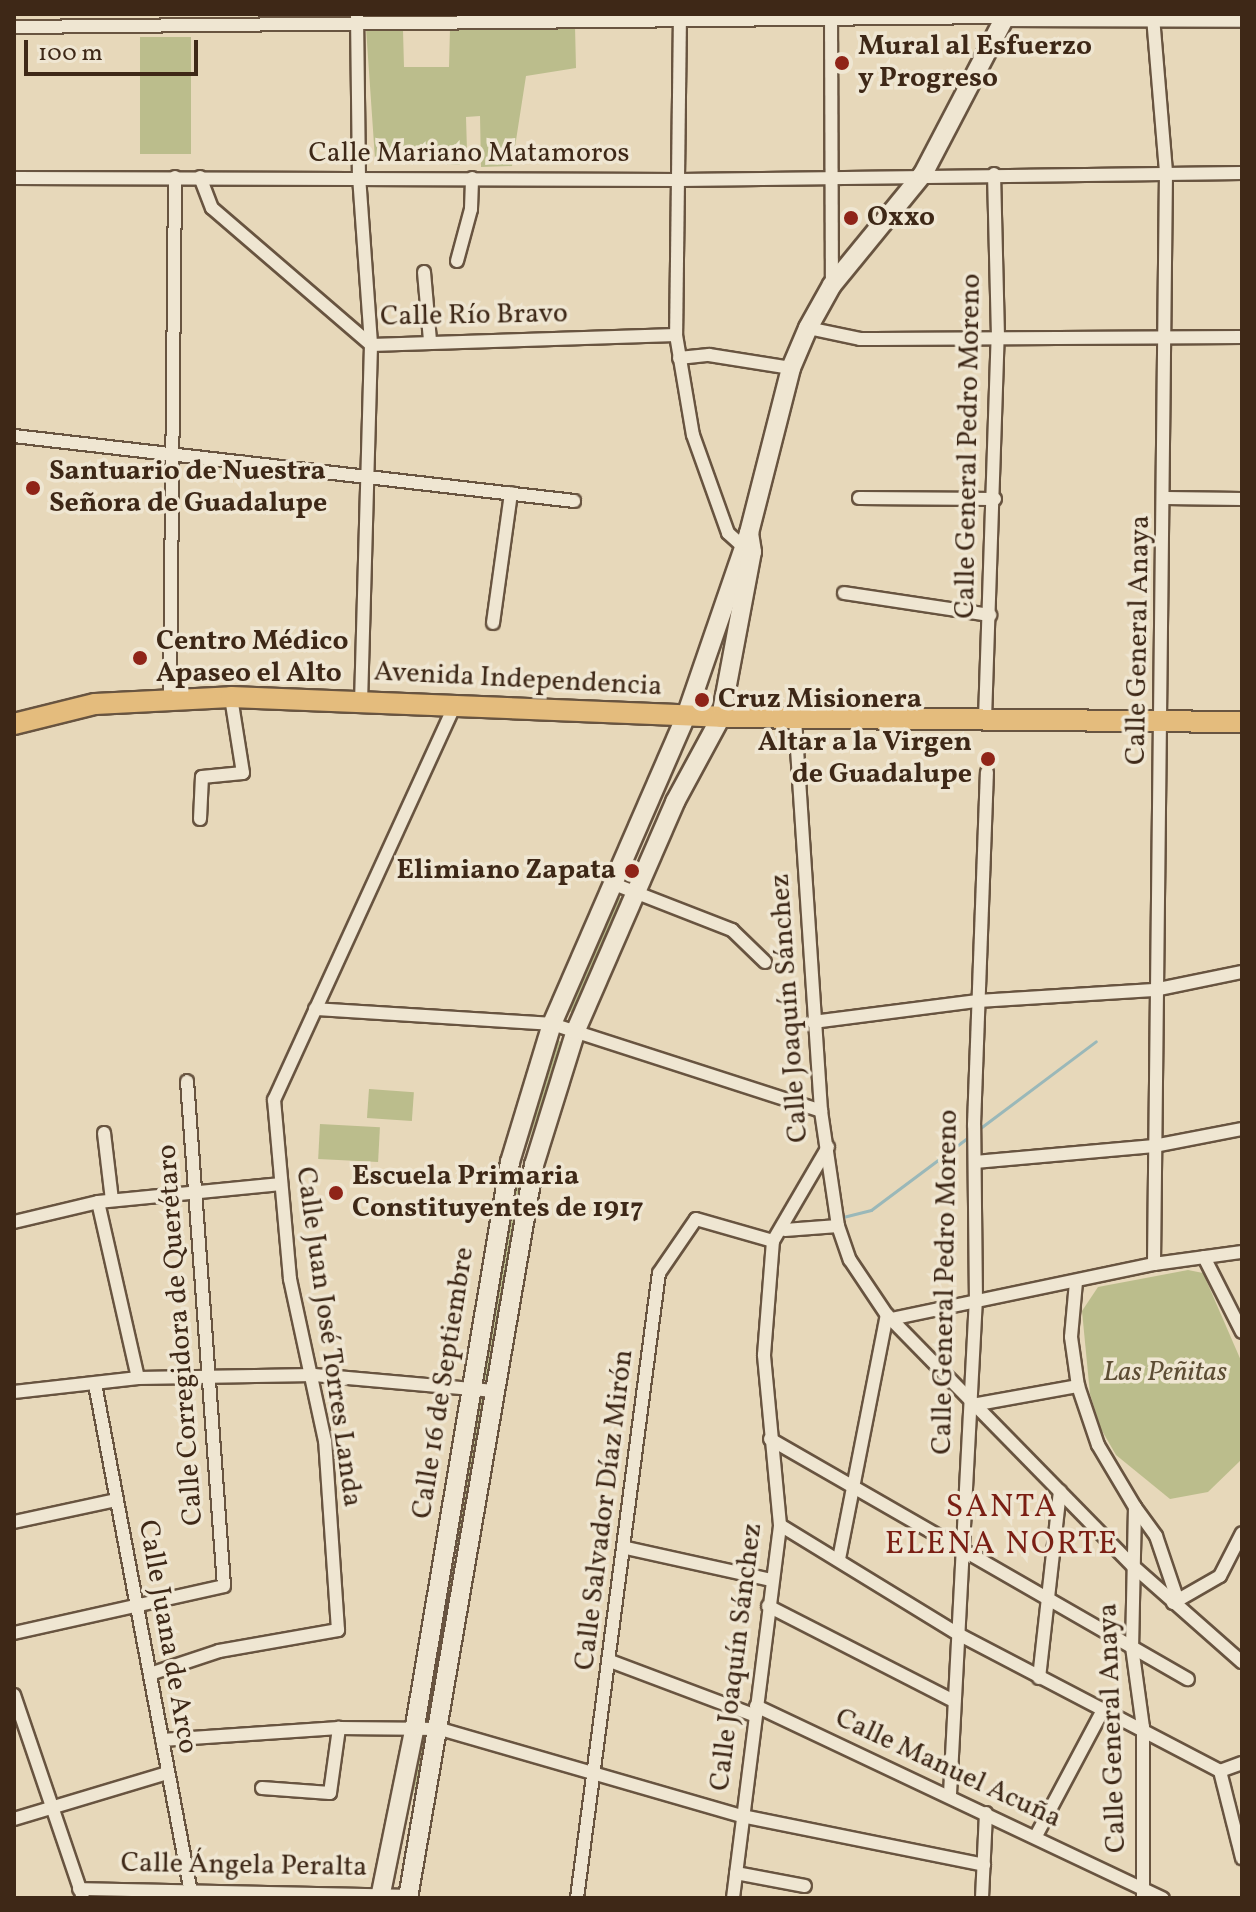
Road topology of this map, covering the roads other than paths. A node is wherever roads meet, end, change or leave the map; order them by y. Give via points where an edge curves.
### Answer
1 (680, 16) edge
2 (831, 17) edge
3 (1005, 17) junction
4 (1153, 17) junction
5 (1240, 17) edge
6 (357, 18) edge
7 (14, 27) edge
8 (1166, 172) junction
9 (1242, 173) edge
10 (923, 174) junction
11 (994, 174) junction
12 (359, 176) junction
13 (175, 177) junction
14 (200, 177) junction
15 (14, 178) edge
16 (472, 178) junction
17 (831, 178) junction
18 (680, 180) junction
19 (457, 261) dead end
20 (424, 272) dead end
21 (832, 285) junction
22 (808, 328) junction
23 (676, 335) junction
24 (1165, 335) junction
25 (998, 337) junction
26 (1242, 337) edge
27 (430, 341) junction
28 (371, 345) junction
29 (679, 358) junction
30 (791, 368) junction
31 (14, 436) edge
32 (172, 455) junction
33 (363, 479) junction
34 (511, 493) junction
35 (859, 498) dead end
36 (1166, 498) junction
37 (995, 499) junction
38 (1242, 499) edge
39 (574, 501) dead end
40 (747, 544) junction
41 (844, 593) dead end
42 (990, 615) junction
43 (493, 623) dead end
44 (231, 697) junction
45 (170, 698) junction
46 (361, 699) junction
47 (455, 705) junction
48 (686, 716) junction
49 (721, 717) junction
50 (795, 719) junction
51 (985, 719) junction
52 (1161, 721) junction
53 (1242, 722) edge
54 (14, 724) edge
55 (987, 772) dead end
56 (653, 793) junction
57 (675, 802) junction
58 (200, 819) dead end
59 (614, 884) junction
60 (635, 894) junction
61 (765, 962) dead end
62 (1242, 972) edge
63 (1154, 990) junction
64 (978, 1001) junction
65 (315, 1009) junction
66 (813, 1022) junction
67 (552, 1024) junction
68 (576, 1030) junction
69 (187, 1081) dead end
70 (821, 1111) junction
71 (1242, 1129) edge
72 (104, 1133) dead end
73 (1154, 1146) junction
74 (828, 1147) junction
75 (510, 1162) junction
76 (975, 1162) junction
77 (534, 1165) junction
78 (281, 1184) junction
79 (195, 1192) junction
80 (112, 1200) junction
81 (98, 1202) junction
82 (14, 1222) edge
83 (838, 1226) junction
84 (785, 1230) junction
85 (773, 1241) junction
86 (1242, 1252) edge
87 (1204, 1257) junction
88 (1154, 1264) junction
89 (1076, 1282) junction
90 (976, 1302) junction
91 (889, 1317) junction
92 (1242, 1332) edge
93 (314, 1375) junction
94 (208, 1376) junction
95 (138, 1378) junction
96 (95, 1384) junction
97 (1078, 1386) junction
98 (469, 1387) junction
99 (494, 1391) junction
100 (14, 1392) edge
101 (974, 1400) junction
102 (770, 1439) junction
103 (851, 1484) junction
104 (1060, 1491) junction
105 (117, 1500) junction
106 (1135, 1507) junction
107 (14, 1522) edge
108 (780, 1525) junction
109 (1242, 1533) edge
110 (626, 1548) junction
111 (962, 1551) junction
112 (444, 1554) junction
113 (468, 1559) junction
114 (839, 1559) junction
115 (1133, 1566) junction
116 (772, 1580) junction
117 (1044, 1599) junction
118 (1175, 1602) junction
119 (138, 1603) junction
120 (768, 1606) junction
121 (14, 1633) edge
122 (958, 1634) junction
123 (1132, 1647) junction
124 (610, 1661) junction
125 (1242, 1662) edge
126 (150, 1674) junction
127 (1039, 1678) junction
128 (1188, 1679) dead end
129 (14, 1695) edge
130 (954, 1701) junction
131 (755, 1710) junction
132 (1102, 1712) junction
133 (415, 1726) junction
134 (1143, 1727) junction
135 (339, 1728) junction
136 (440, 1729) junction
137 (162, 1740) junction
138 (1242, 1763) edge
139 (1220, 1771) junction
140 (167, 1773) junction
141 (596, 1775) junction
142 (262, 1788) dead end
143 (950, 1794) junction
144 (54, 1807) junction
145 (986, 1813) junction
146 (742, 1816) junction
147 (14, 1819) edge
148 (1036, 1836) junction
149 (1239, 1840) edge
150 (1242, 1858) edge
151 (984, 1865) junction
152 (736, 1873) junction
153 (805, 1886) dead end
154 (81, 1893) edge
155 (191, 1893) edge
156 (1142, 1893) edge
157 (380, 1895) edge
158 (408, 1897) edge
159 (577, 1898) edge
160 (733, 1898) edge
161 (982, 1898) edge
162 (1163, 1898) edge

1 - 2 street
1 - 6 street
1 - 18 street
2 - 3 street
2 - 17 street
3 - 4 street
3 - 10 street, Calle 16 de Septiembre
4 - 5 street
4 - 8 street, Calle General Anaya
6 - 7 street
6 - 12 street
8 - 9 street, Calle Mariano Matamoros
8 - 11 street, Calle Mariano Matamoros
8 - 24 street, Calle General Anaya
10 - 11 street, Calle Mariano Matamoros
10 - 17 street, Calle Mariano Matamoros
10 - 21 street, Calle 16 de Septiembre
11 - 25 street, Calle General Pedro Moreno
12 - 14 street, Calle Mariano Matamoros
12 - 16 street, Calle Mariano Matamoros
12 - 28 street
13 - 14 street, Calle Mariano Matamoros
13 - 15 street, Calle Mariano Matamoros
13 - 32 street
14 - 28 street, Calle Río Bravo via 212,208
16 - 18 street, Calle Mariano Matamoros
16 - 19 street via 471,209
17 - 18 street, Calle Mariano Matamoros
17 - 21 street
18 - 23 street
20 - 27 street
21 - 22 street, Calle 16 de Septiembre
22 - 25 street via 860,339
22 - 30 street, Calle 16 de Septiembre
23 - 27 street, Calle Río Bravo
23 - 29 street
24 - 25 street
24 - 26 street
24 - 36 street, Calle General Anaya
25 - 37 street, Calle General Pedro Moreno
27 - 28 street, Calle Río Bravo
28 - 33 street
29 - 30 street via 709,355
29 - 40 street via 693,435 728,533
30 - 40 street, Calle 16 de Septiembre
31 - 32 street
32 - 33 street
32 - 45 street
33 - 34 street
33 - 46 street
34 - 39 street
34 - 43 street
35 - 37 street
36 - 38 street
36 - 52 street, Calle General Anaya
37 - 42 street, Calle General Pedro Moreno
40 - 48 street, Calle 16 de Septiembre
40 - 49 street, Calle 16 de Septiembre
41 - 42 street
42 - 51 street, Calle General Pedro Moreno
44 - 45 main road, Avenida Independencia
44 - 46 main road, Avenida Independencia
44 - 58 street via 243,773 202,777
45 - 54 main road, Avenida Independencia via 95,704
46 - 47 main road, Avenida Independencia
47 - 48 main road, Avenida Independencia
47 - 65 street, Calle Juan José Torres Landa
48 - 49 main road, Avenida Independencia
48 - 56 street, Calle 16 de Septiembre
49 - 50 main road, Avenida Independencia
49 - 57 street, Calle 16 de Septiembre
50 - 51 main road, Avenida Independencia
50 - 66 street, Calle Joaquín Sánchez
51 - 52 main road, Avenida Independencia
52 - 53 main road, Avenida Independencia
52 - 63 street, Calle General Anaya
55 - 64 street, Calle General Pedro Moreno
56 - 57 street
56 - 59 street, Calle 16 de Septiembre
57 - 60 street, Calle 16 de Septiembre
59 - 60 street
59 - 67 street, Calle 16 de Septiembre
60 - 61 street via 732,930
60 - 68 street, Calle 16 de Septiembre
62 - 63 street
63 - 64 street
63 - 73 street, Calle General Anaya
64 - 66 street
64 - 76 street, Calle General Pedro Moreno
65 - 67 street
65 - 78 street, Calle Juan José Torres Landa via 274,1100
66 - 70 street, Calle Joaquín Sánchez
67 - 68 street
67 - 75 street, Calle 16 de Septiembre
68 - 70 street
68 - 77 street, Calle 16 de Septiembre
69 - 79 street, Calle Corregidora de Querétaro
70 - 74 street, Calle Joaquín Sánchez
71 - 73 street
72 - 80 street
73 - 76 street
73 - 88 street, Calle General Anaya
74 - 83 street
74 - 84 street, Calle Joaquín Sánchez
75 - 77 street
75 - 98 street, Calle 16 de Septiembre
76 - 90 street, Calle General Pedro Moreno
77 - 99 street, Calle 16 de Septiembre
78 - 79 street
78 - 93 street, Calle Juan José Torres Landa via 290,1279
79 - 80 street
79 - 94 street, Calle Corregidora de Querétaro
80 - 81 street
81 - 82 street
81 - 95 street
83 - 84 street
83 - 91 street via 850,1260
84 - 85 street, Calle Joaquín Sánchez
85 - 102 street, Calle Joaquín Sánchez via 764,1355
85 - 110 street, Calle Salvador Díaz Mirón via 696,1219 659,1273
86 - 87 street
87 - 88 street
87 - 92 street
88 - 89 street
89 - 90 street
89 - 97 street via 1071,1337
90 - 91 street
90 - 101 street, Calle General Pedro Moreno
91 - 101 street
91 - 103 street
93 - 94 street
93 - 98 street
93 - 126 street, Calle Juan José Torres Landa via 325,1441 338,1630 219,1651
94 - 95 street
94 - 119 street, Calle Corregidora de Querétaro via 224,1586
95 - 96 street
96 - 100 street
96 - 105 street, Calle Juana de Arco
97 - 101 street
97 - 106 street via 1098,1445
98 - 99 street
98 - 112 street, Calle 16 de Septiembre
99 - 113 street, Calle 16 de Septiembre
101 - 104 street
101 - 111 street, Calle General Pedro Moreno
102 - 103 street
102 - 108 street, Calle Joaquín Sánchez
103 - 111 street
103 - 114 street
104 - 115 street
104 - 117 street
105 - 107 street
105 - 119 street, Calle Juana de Arco
106 - 115 street, Calle General Anaya
106 - 118 street via 1156,1536
108 - 114 street
108 - 116 street, Calle Joaquín Sánchez
109 - 118 street via 1220,1576
110 - 116 street
110 - 124 street, Calle Salvador Díaz Mirón
111 - 117 street
111 - 122 street, Calle General Pedro Moreno
112 - 113 street
112 - 133 street, Calle 16 de Septiembre
113 - 136 street, Calle 16 de Septiembre
114 - 122 street
115 - 118 street
115 - 123 street, Calle General Anaya
116 - 120 street, Calle Joaquín Sánchez
117 - 123 street
117 - 127 street
118 - 125 street
119 - 121 street
119 - 126 street, Calle Juana de Arco
120 - 130 street
120 - 131 street, Calle Joaquín Sánchez
122 - 127 street
122 - 130 street, Calle General Pedro Moreno
123 - 128 street
123 - 134 street, Calle General Anaya
124 - 131 street, Calle Manuel Acuña
124 - 141 street, Calle Salvador Díaz Mirón
126 - 137 street, Calle Juana de Arco
127 - 132 street
129 - 144 street
130 - 143 street, Calle General Pedro Moreno
131 - 143 street, Calle Manuel Acuña
131 - 146 street, Calle Joaquín Sánchez
132 - 134 street
132 - 148 street
133 - 135 street
133 - 136 street
133 - 157 street, Calle 16 de Septiembre
134 - 139 street
134 - 156 street, Calle General Anaya
135 - 137 street
135 - 142 street via 330,1793
136 - 141 street
136 - 158 street, Calle 16 de Septiembre
137 - 140 street, Calle Juana de Arco
138 - 139 street
139 - 149 street
140 - 144 street
140 - 155 street, Calle Juana de Arco
141 - 146 street
141 - 159 street, Calle Salvador Díaz Mirón
143 - 145 street, Calle Manuel Acuña
144 - 147 street
144 - 154 street
145 - 148 street, Calle Manuel Acuña
145 - 151 street
146 - 151 street
146 - 152 street, Calle Joaquín Sánchez
148 - 156 street, Calle Manuel Acuña
149 - 150 street
151 - 161 street
152 - 153 street
152 - 160 street, Calle Joaquín Sánchez
154 - 155 street, Calle Ángela Peralta
155 - 157 street, Calle Ángela Peralta
156 - 162 street, Calle Manuel Acuña
157 - 158 street, Calle Ángela Peralta

